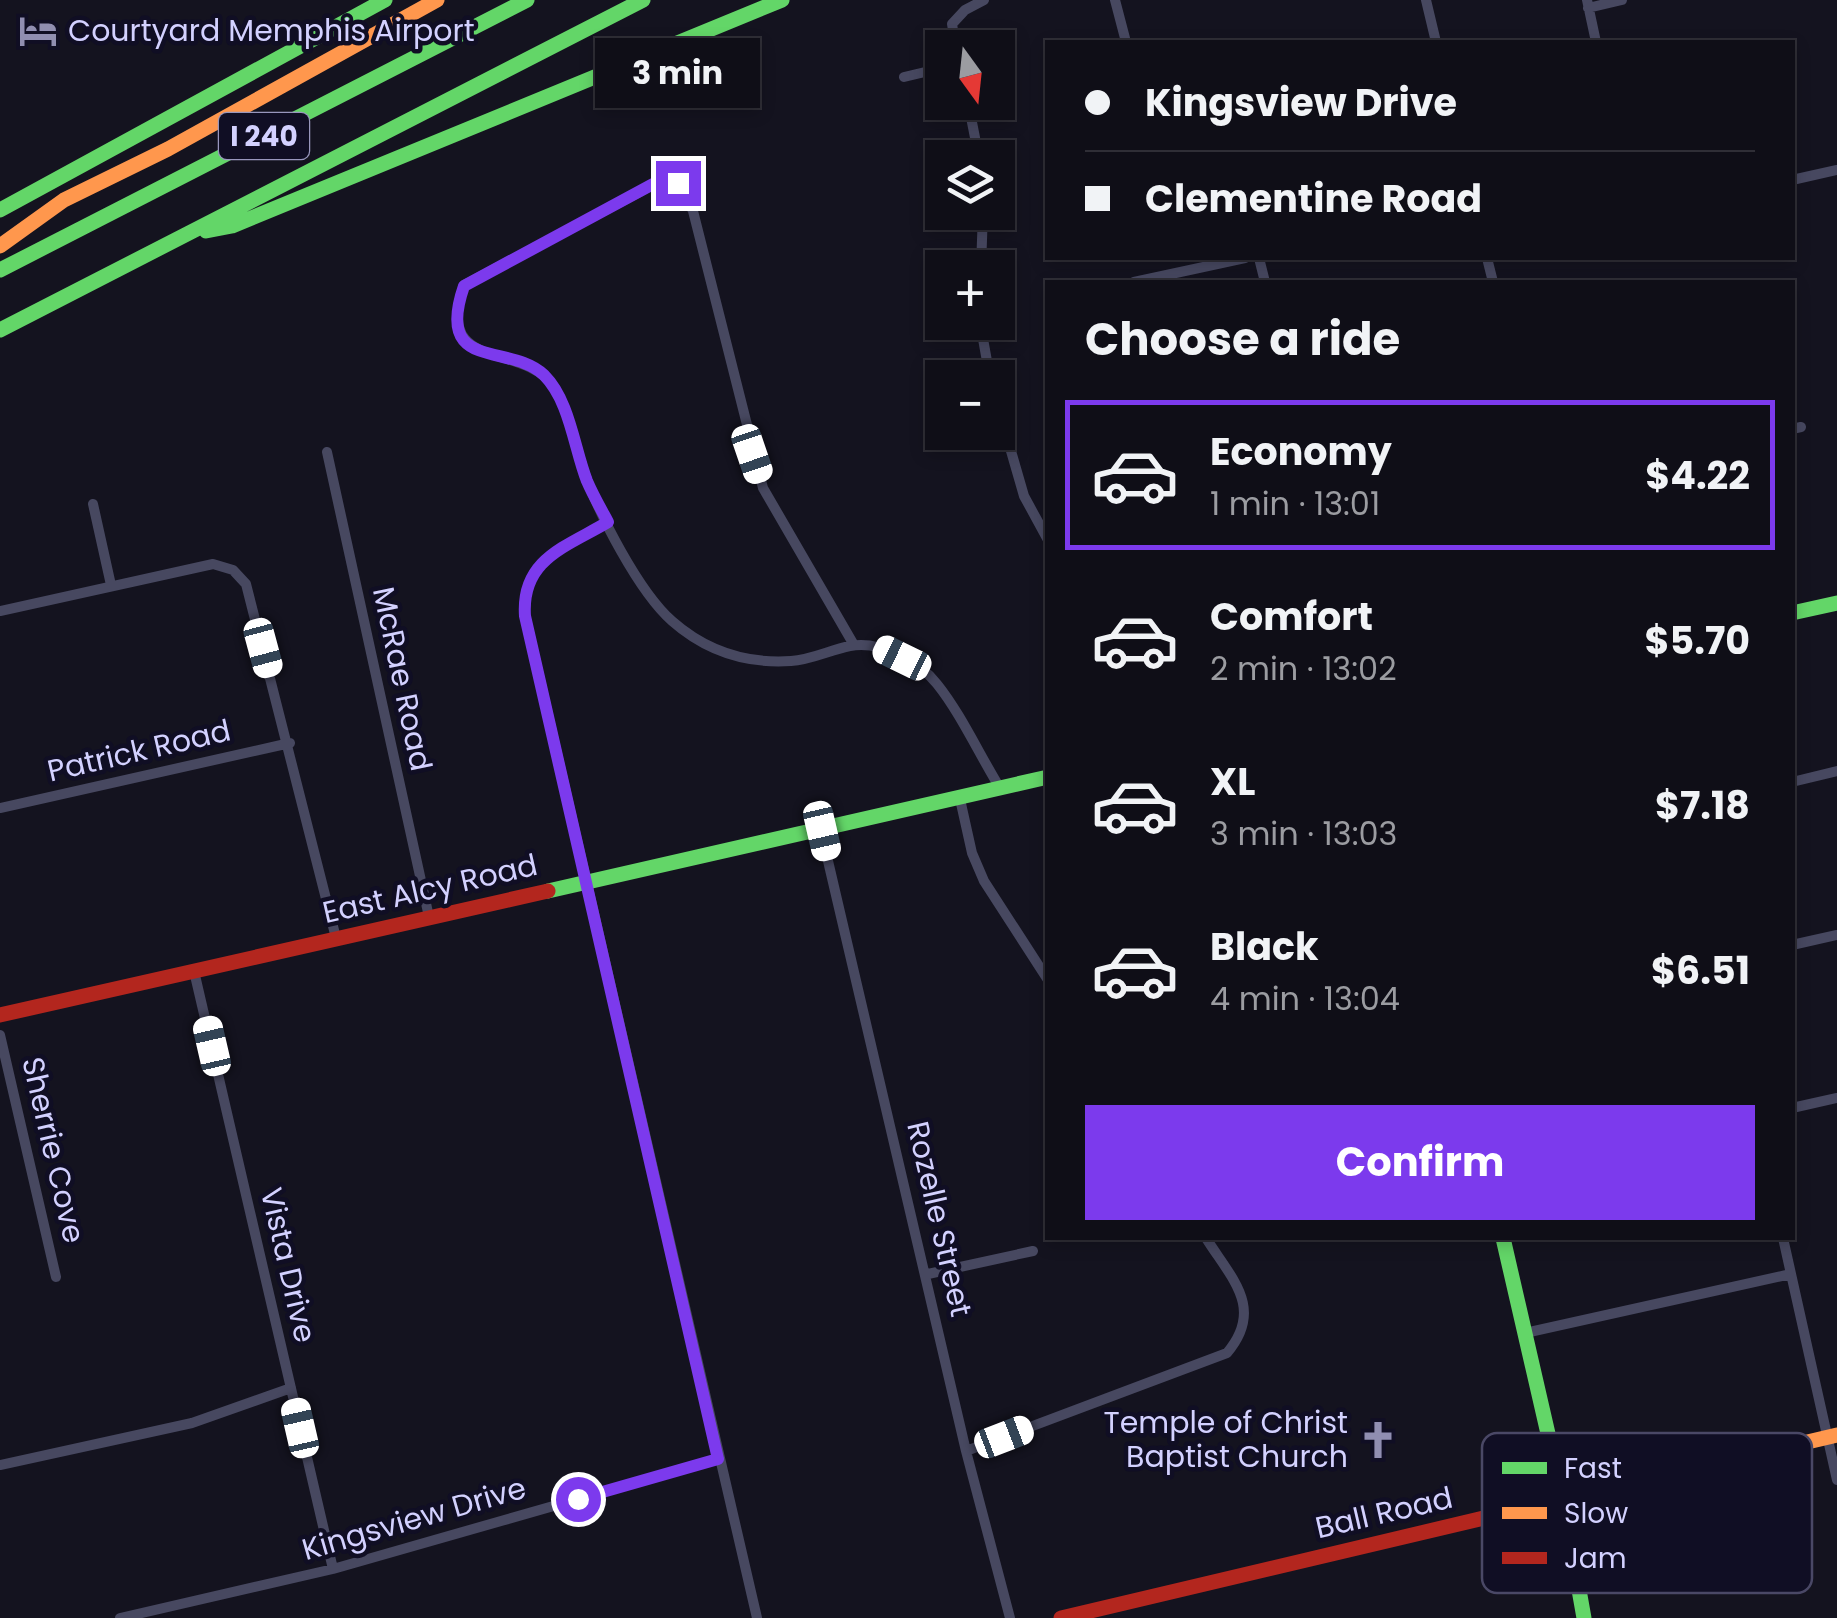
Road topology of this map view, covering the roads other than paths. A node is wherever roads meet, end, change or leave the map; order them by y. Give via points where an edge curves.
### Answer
1 (385, 0) edge
2 (437, 0) edge
3 (526, 0) edge
4 (642, 0) edge
5 (782, 0) edge
6 (984, 0) edge
7 (1114, 0) edge
8 (1426, 0) edge
9 (1622, 0) edge
10 (1588, 4) edge
11 (953, 30) edge
12 (1125, 40) edge
13 (1436, 40) edge
14 (1596, 40) edge
15 (925, 72) edge
16 (904, 77) dead end
17 (1837, 170) edge
18 (1795, 179) edge
19 (0, 210) edge
20 (180, 237) junction
21 (0, 246) edge
22 (1225, 260) edge
23 (1185, 264) edge
24 (0, 270) edge
25 (1140, 280) edge
26 (0, 330) edge
27 (1011, 450) edge
28 (327, 452) dead end
29 (93, 504) dead end
30 (608, 522) junction
31 (1045, 534) edge
32 (111, 585) junction
33 (1837, 603) edge
34 (0, 611) edge
35 (1795, 612) edge
36 (854, 645) junction
37 (290, 743) junction
38 (1837, 772) edge
39 (1045, 779) edge
40 (1795, 781) edge
41 (1000, 788) junction
42 (960, 798) junction
43 (0, 808) edge
44 (822, 831) junction
45 (587, 882) junction
46 (429, 917) junction
47 (1837, 936) edge
48 (336, 938) junction
49 (1795, 944) edge
50 (194, 971) junction
51 (1045, 975) edge
52 (0, 1015) edge
53 (0, 1036) edge
54 (1837, 1098) edge
55 (1795, 1107) edge
56 (1207, 1240) edge
57 (1503, 1240) edge
58 (1783, 1240) edge
59 (1033, 1250) dead end
60 (928, 1274) junction
61 (1791, 1274) junction
62 (56, 1277) dead end
63 (1524, 1333) junction
64 (291, 1388) junction
65 (1547, 1433) edge
66 (1832, 1436) edge
67 (966, 1451) junction
68 (718, 1459) junction
69 (0, 1465) edge
70 (1837, 1480) edge
71 (1482, 1519) edge
72 (333, 1570) junction
73 (1580, 1593) edge
74 (120, 1618) edge
75 (757, 1618) edge
76 (1010, 1618) edge
77 (1060, 1618) edge
78 (1584, 1618) edge

1 - 19 main road
2 - 21 main road via 64,200
3 - 24 main road, I 240
4 - 20 main road, I 240
5 - 20 main road via 232,226
6 - 11 street via 965,10
7 - 12 street
8 - 13 street
9 - 10 street
10 - 14 street
15 - 16 street
17 - 18 street
20 - 26 main road, I 240
22 - 23 street
23 - 25 street
27 - 31 street
28 - 46 street, McRae Road
29 - 32 street
30 - 36 street via 652,598 707,646 746,660 794,662
30 - 36 street via 556,388 540,371 480,352 460,334 456,309 464,286 653,184 678,183 693,211 764,488
30 - 45 street via 539,564 523,591
32 - 34 street
32 - 37 street via 213,564 233,570 246,584
33 - 35 main road
36 - 41 street via 881,647 936,682
37 - 43 street, Patrick Road
37 - 48 street
38 - 40 street
39 - 41 main road, East Alcy Road
41 - 42 main road, East Alcy Road
42 - 44 main road, East Alcy Road
42 - 51 street via 984,881
44 - 45 main road, East Alcy Road
44 - 60 street, Rozelle Street
45 - 46 main road, East Alcy Road
45 - 68 street
46 - 48 main road, East Alcy Road
47 - 49 street
48 - 50 main road, East Alcy Road
50 - 52 main road, East Alcy Road
50 - 64 street, Vista Drive
53 - 62 street, Sherrie Cove
54 - 55 street
56 - 67 street via 1243,1298 1240,1338 1227,1352
57 - 63 main road
58 - 61 street
59 - 60 street
60 - 67 street, Rozelle Street
61 - 63 street
61 - 66 street
63 - 65 main road
64 - 69 street via 192,1423
64 - 72 street, Vista Drive
66 - 70 street
67 - 76 street, Rozelle Street
68 - 72 street, Kingsview Drive
68 - 75 street
71 - 77 main road, Ball Road
72 - 74 street, Kingsview Drive
73 - 78 main road

